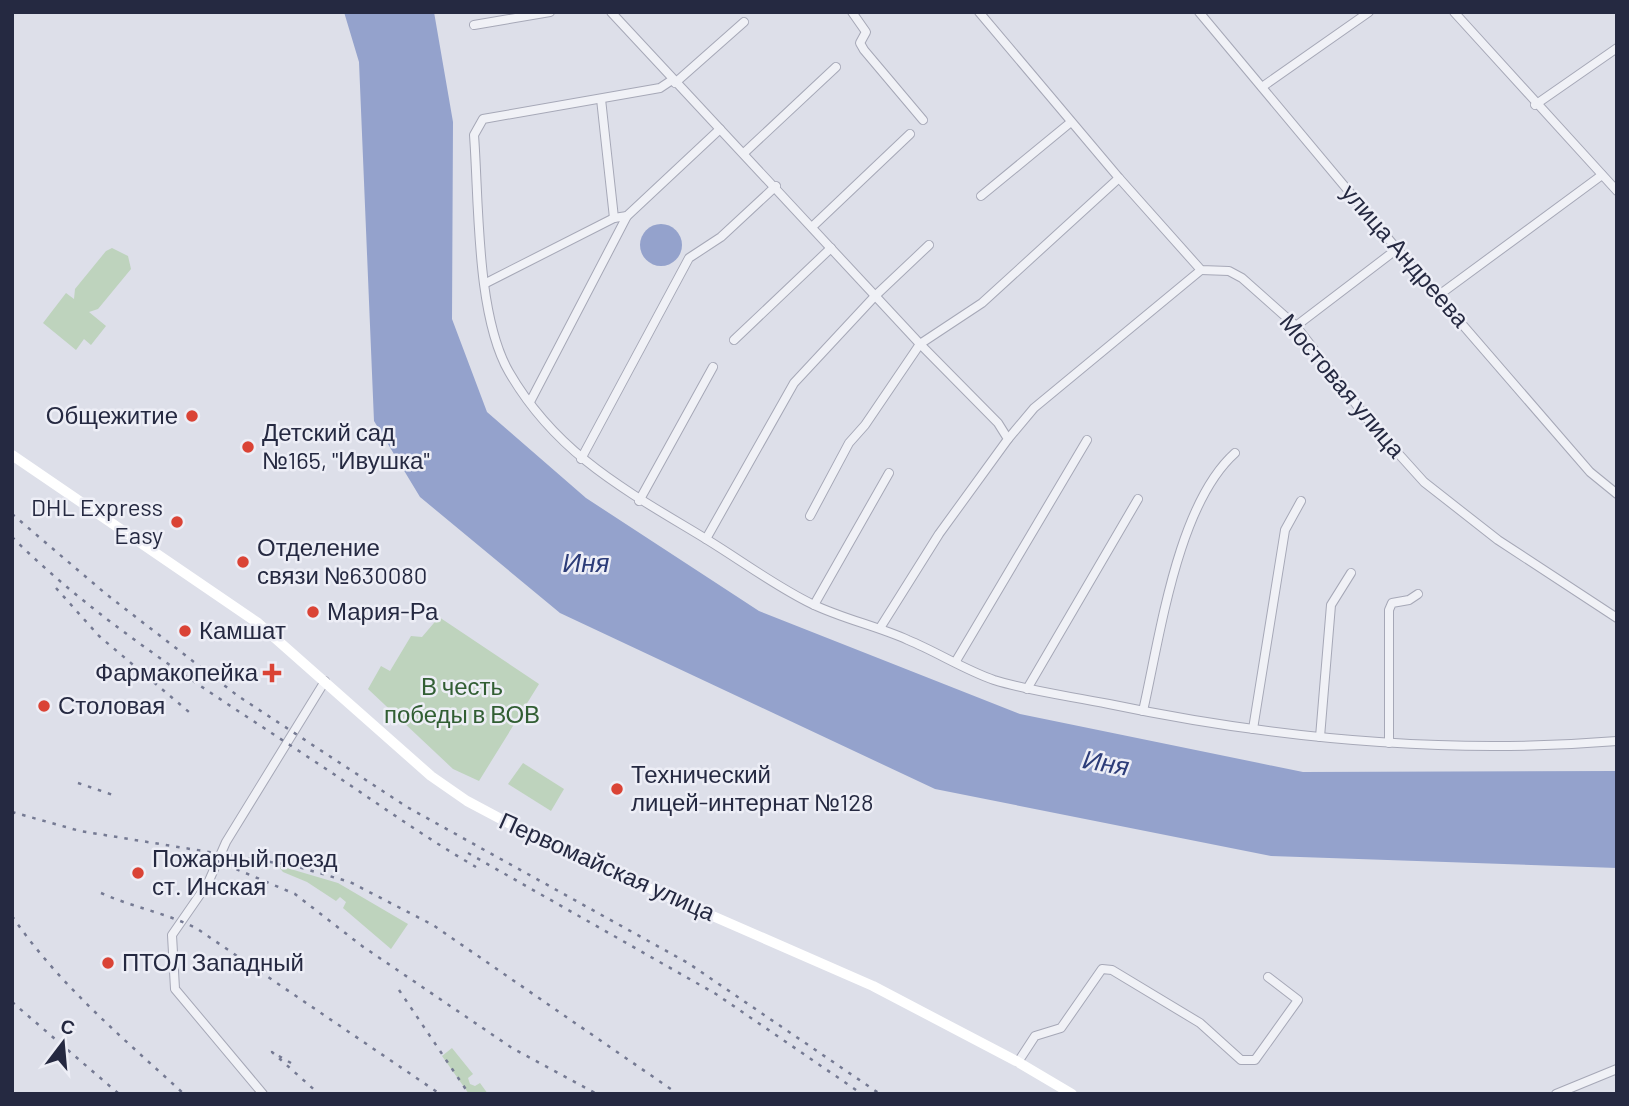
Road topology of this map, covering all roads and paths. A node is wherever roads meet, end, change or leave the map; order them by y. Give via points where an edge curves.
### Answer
1 (550, 12) edge
2 (611, 12) edge
3 (852, 12) edge
4 (979, 12) edge
5 (1199, 12) edge
6 (1369, 12) edge
7 (1454, 12) edge
8 (744, 22) dead end
9 (474, 25) dead end
10 (1617, 48) edge
11 (836, 67) dead end
12 (674, 82) junction
13 (1262, 87) junction
14 (601, 99) junction
15 (1535, 105) junction
16 (923, 120) dead end
17 (1071, 122) junction
18 (720, 129) junction
19 (910, 134) dead end
20 (744, 153) junction
21 (1602, 175) junction
22 (1119, 178) junction
23 (776, 186) junction
24 (1617, 191) edge
25 (981, 196) dead end
26 (627, 216) junction
27 (614, 218) junction
28 (812, 227) junction
29 (929, 245) dead end
30 (831, 248) junction
31 (1397, 250) junction
32 (1201, 270) junction
33 (486, 283) junction
34 (1439, 295) junction
35 (876, 296) junction
36 (1296, 326) junction
37 (734, 340) dead end
38 (920, 344) junction
39 (713, 367) dead end
40 (530, 402) junction
41 (1008, 439) junction
42 (1087, 440) dead end
43 (1235, 453) dead end
44 (12, 455) edge
45 (580, 459) junction
46 (889, 473) dead end
47 (1617, 494) edge
48 (1138, 499) dead end
49 (639, 501) junction
50 (1301, 501) dead end
51 (810, 516) dead end
52 (706, 539) junction
53 (1351, 573) dead end
54 (1418, 594) dead end
55 (814, 605) junction
56 (1617, 618) edge
57 (880, 628) junction
58 (956, 661) junction
59 (325, 681) junction
60 (1027, 690) junction
61 (1143, 711) junction
62 (1253, 729) junction
63 (1320, 737) junction
64 (1617, 741) edge
65 (1389, 743) junction
66 (1268, 977) dead end
67 (1018, 1062) junction
68 (1617, 1069) edge
69 (263, 1094) edge
70 (1072, 1094) edge
71 (1556, 1094) edge

1 - 9 street
2 - 12 street
3 - 16 street via 866,32 860,43 864,50
4 - 17 street
5 - 13 street, улица Андреева
6 - 13 street
7 - 15 street
8 - 12 street
10 - 15 street
11 - 20 street
12 - 14 street
12 - 18 street
13 - 31 street, улица Андреева
14 - 27 street
14 - 33 street via 483,119 478,124 474,135
15 - 21 street
17 - 22 street
17 - 25 street
18 - 20 street
18 - 26 street
19 - 28 street
20 - 23 street
21 - 24 street
21 - 34 street
22 - 32 street
22 - 38 street via 982,303
23 - 28 street
23 - 45 street via 721,237 689,258
26 - 27 street
26 - 40 street
27 - 33 street
28 - 30 street
29 - 35 street
30 - 35 street
30 - 37 street
31 - 34 street, улица Андреева
31 - 36 street
32 - 36 street, Мостовая улица via 1229,271 1242,278
32 - 41 street via 1034,408
33 - 40 street via 495,340 508,371
34 - 47 street, улица Андреева via 1590,472
35 - 38 street
35 - 52 street via 794,383
36 - 56 street, Мостовая улица via 1378,432 1424,482 1497,540
38 - 41 street via 998,423
38 - 51 street via 849,443
39 - 49 street
40 - 45 street via 544,424
41 - 57 street via 939,534
42 - 58 street
43 - 61 street via 1207,485 1178,559
44 - 59 main road, Первомайская улица via 210,588
45 - 49 street
46 - 55 street
48 - 60 street
49 - 52 street
50 - 62 street via 1285,530
52 - 55 street
53 - 63 street via 1331,605
54 - 65 street via 1392,603 1390,610
55 - 57 street
57 - 58 street
58 - 60 street
59 - 67 main road, Первомайская улица via 431,776 492,814 550,845 864,981
59 - 69 street via 171,942 175,989
60 - 61 street
61 - 62 street
62 - 63 street
63 - 65 street
64 - 65 street via 1449,748
66 - 67 street via 1298,1000 1255,1060 1241,1060 1200,1023 1112,970 1102,969 1061,1028 1035,1036
67 - 70 main road, Первомайская улица
68 - 71 street

